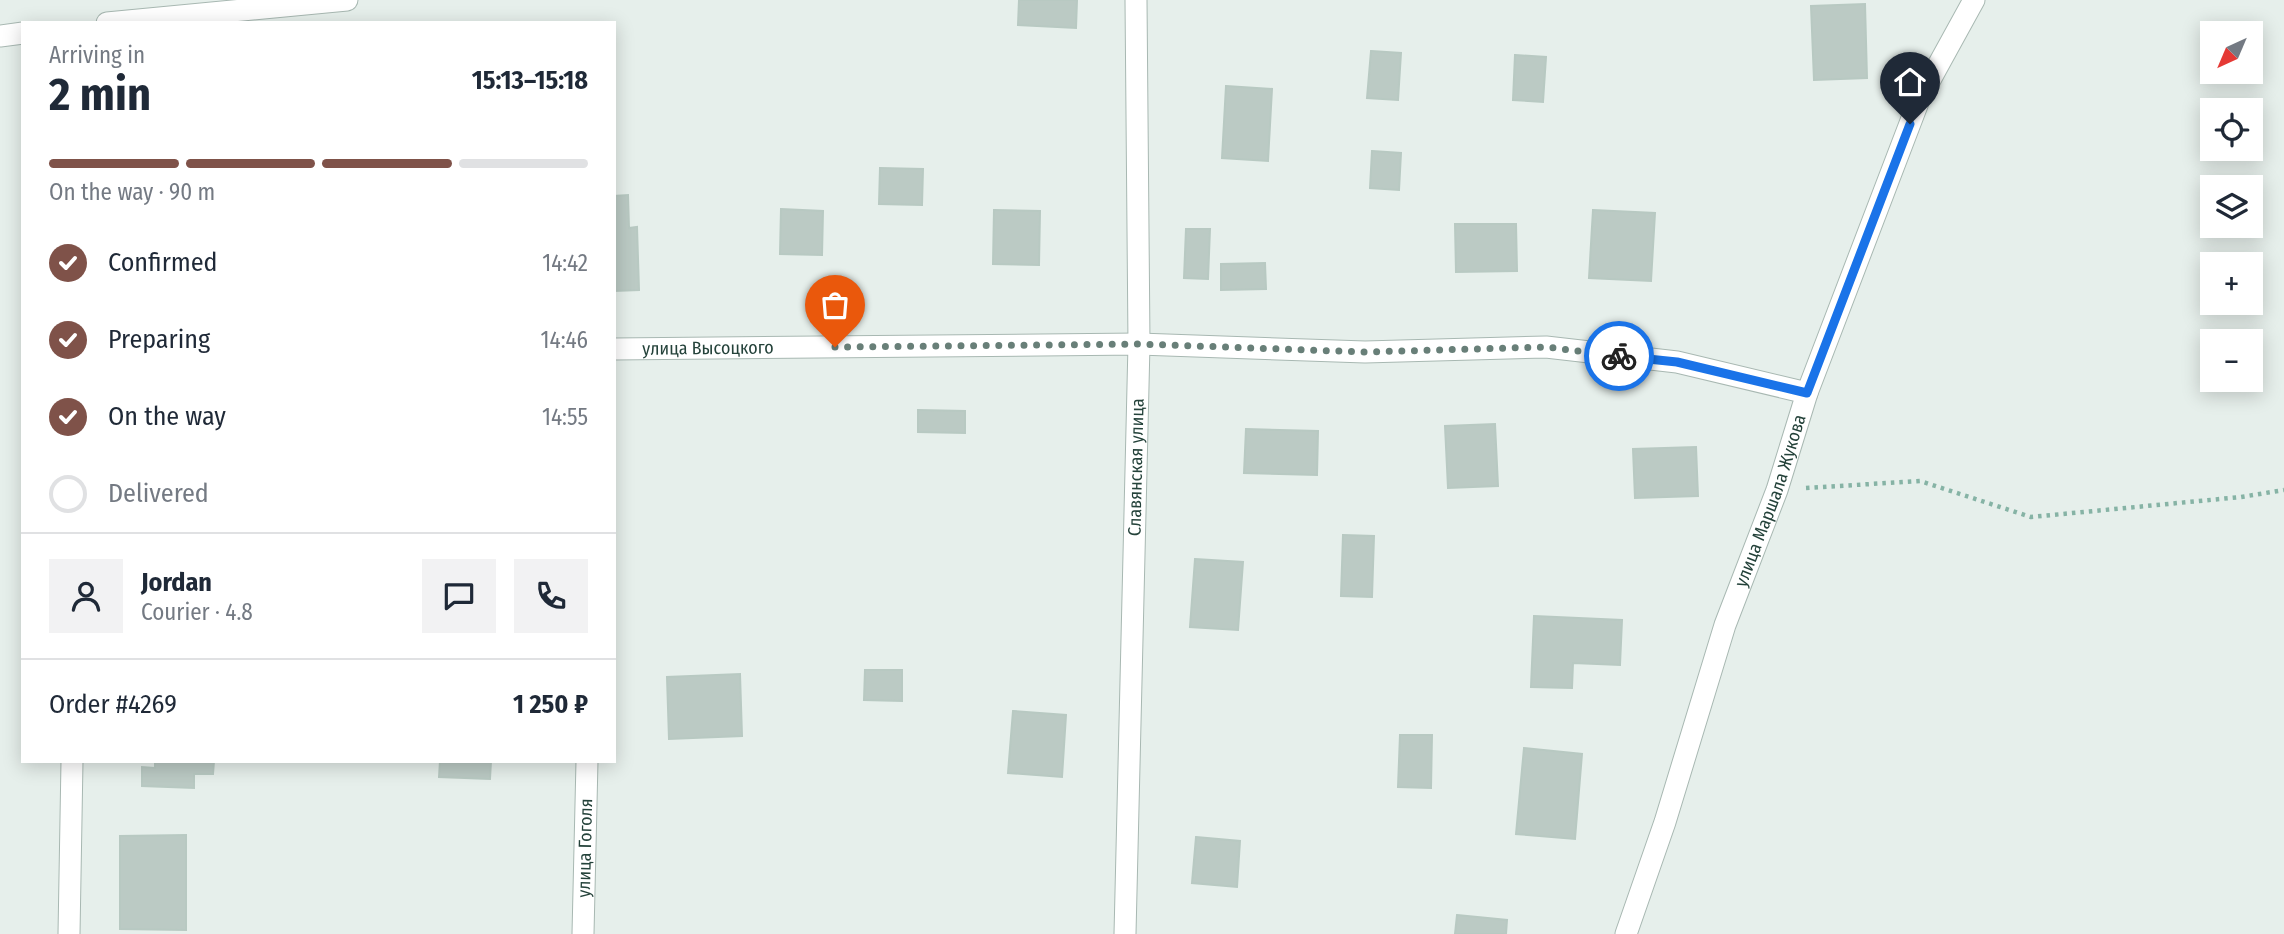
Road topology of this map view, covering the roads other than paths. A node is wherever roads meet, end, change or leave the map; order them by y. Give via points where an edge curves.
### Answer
1 (347, 0) edge
2 (1136, 0) edge
3 (1974, 0) edge
4 (128, 21) edge
5 (21, 33) edge
6 (0, 36) edge
7 (1139, 344) junction
8 (616, 349) edge
9 (1807, 393) junction
10 (72, 763) edge
11 (587, 763) edge
12 (69, 934) edge
13 (583, 934) edge
14 (1125, 934) edge
15 (1626, 934) edge

1 - 4 street
2 - 7 street, Славянская улица
3 - 9 street, улица Маршала Жукова via 1919,100
5 - 6 street
7 - 8 street, улица Высоцкого
7 - 9 street, улица Высоцкого via 1365,352 1546,347 1677,362
7 - 14 street, Славянская улица
9 - 15 street, улица Маршала Жукова
10 - 12 street
11 - 13 street, улица Гоголя

